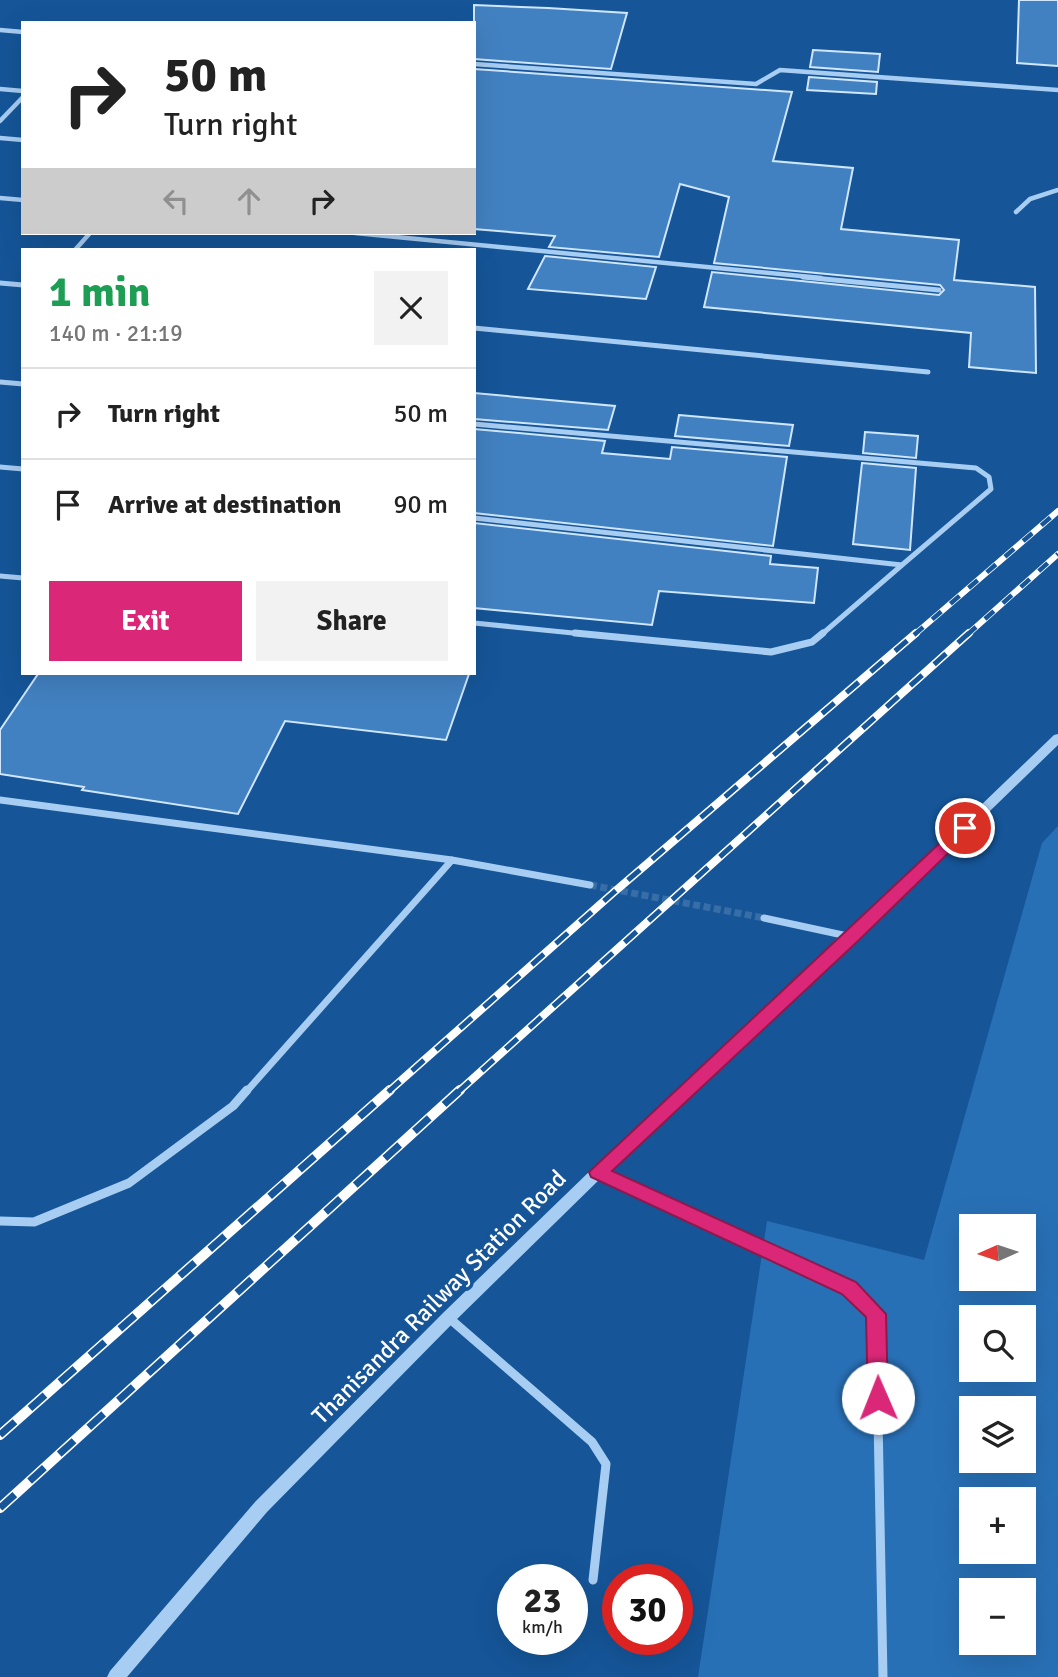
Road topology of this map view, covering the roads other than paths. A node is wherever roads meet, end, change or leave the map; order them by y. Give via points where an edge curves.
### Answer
1 (0, 30) edge
2 (21, 32) edge
3 (476, 64) edge
4 (0, 89) edge
5 (1058, 90) edge
6 (21, 91) edge
7 (21, 99) edge
8 (0, 121) edge
9 (0, 138) edge
10 (21, 139) edge
11 (1058, 190) edge
12 (0, 198) edge
13 (21, 200) edge
14 (1016, 212) dead end
15 (375, 235) edge
16 (0, 283) edge
17 (21, 285) edge
18 (939, 290) dead end
19 (476, 328) edge
20 (928, 372) dead end
21 (0, 382) edge
22 (21, 384) edge
23 (476, 424) edge
24 (0, 467) edge
25 (21, 469) edge
26 (476, 518) edge
27 (902, 565) junction
28 (0, 576) edge
29 (21, 578) edge
30 (476, 623) edge
31 (1058, 738) edge
32 (0, 800) edge
33 (452, 860) junction
34 (590, 885) tunnel mouth
35 (764, 918) tunnel mouth
36 (852, 937) junction
37 (598, 1172) junction
38 (0, 1221) edge
39 (449, 1317) junction
40 (593, 1580) dead end
41 (116, 1677) edge
42 (883, 1677) edge

1 - 2 street
3 - 5 street via 757,84 780,70
4 - 6 street
7 - 8 street
9 - 10 street
11 - 14 street via 1030,199
12 - 13 street
15 - 18 street
16 - 17 street
19 - 20 street
21 - 22 street
23 - 27 street via 976,468 989,477 990,489
24 - 25 street
26 - 27 street
27 - 30 street via 812,642 771,652
28 - 29 street
31 - 36 street, Thanisandra Railway Station Road
32 - 33 street
33 - 34 street
33 - 38 street via 233,1106 129,1183 33,1222
35 - 36 street
36 - 37 street, Thanisandra Railway Station Road
37 - 39 street, Thanisandra Railway Station Road
37 - 42 street via 849,1288 876,1314
39 - 40 street via 592,1442 606,1464
39 - 41 street, Thanisandra Railway Station Road via 261,1507

